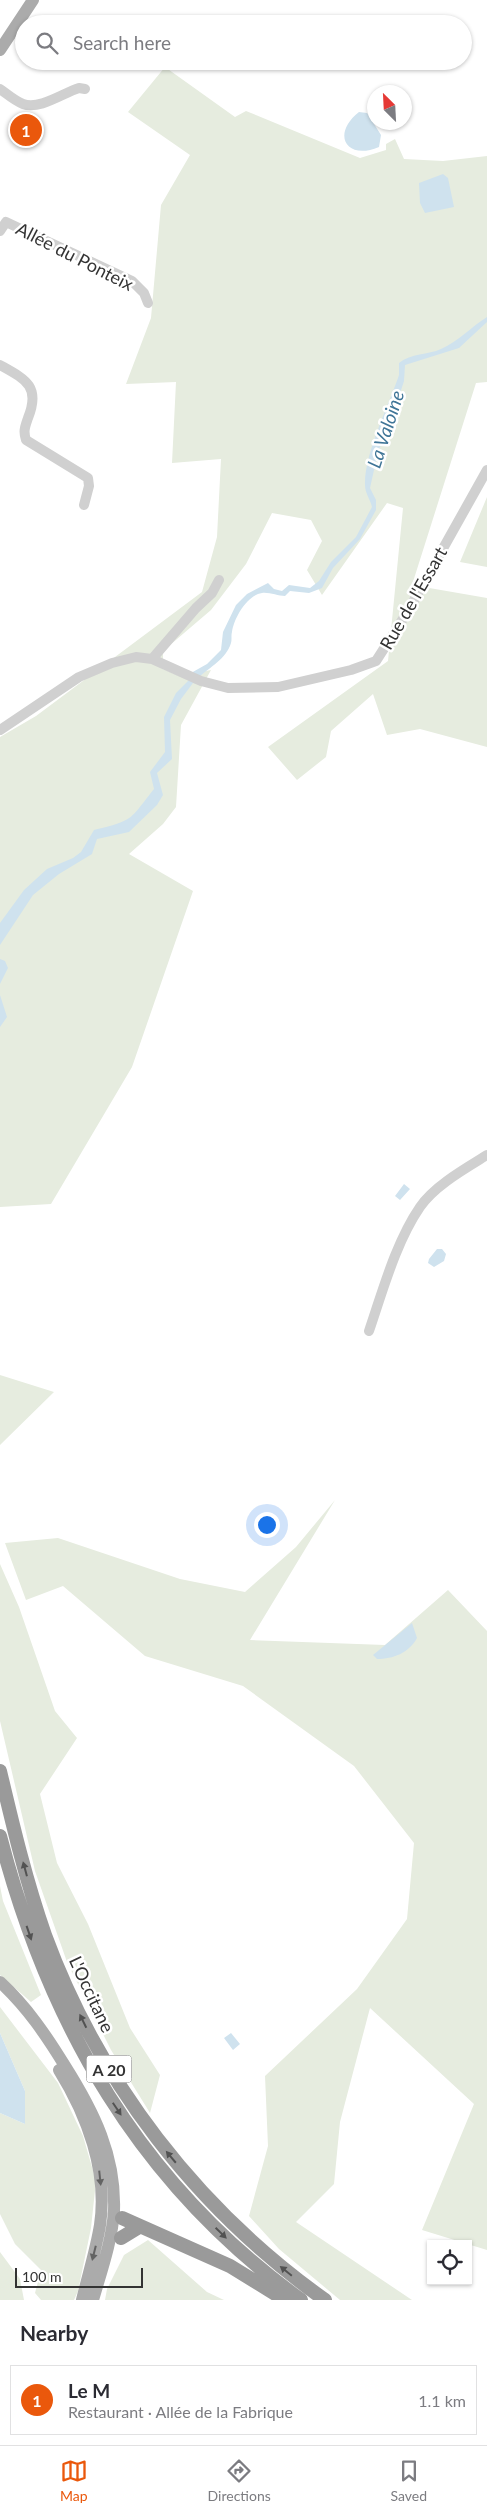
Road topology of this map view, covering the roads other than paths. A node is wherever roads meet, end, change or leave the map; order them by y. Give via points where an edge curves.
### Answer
1 (34, 0) edge
2 (24, 15) edge
3 (15, 28) edge
4 (0, 50) edge
5 (0, 89) edge
6 (84, 89) dead end
7 (0, 231) edge
8 (148, 302) dead end
9 (0, 365) edge
10 (487, 470) edge
11 (84, 505) dead end
12 (219, 580) dead end
13 (152, 659) junction
14 (0, 730) edge
15 (487, 1155) edge
16 (368, 1331) dead end
17 (0, 1771) edge
18 (0, 1836) edge
19 (0, 1982) edge
20 (0, 1990) edge
21 (78, 2094) junction
22 (102, 2205) junction
23 (118, 2215) junction
24 (139, 2227) junction
25 (121, 2238) joint
26 (104, 2261) junction
27 (82, 2300) edge
28 (93, 2300) edge
29 (285, 2300) edge
30 (300, 2300) edge
31 (325, 2300) edge

1 - 2 main road
3 - 4 main road
5 - 6 street via 22,104 30,105
7 - 8 street, Allée du Ponteix via 6,222 110,270 132,281
9 - 11 street via 17,374 32,390 34,400 24,433 26,440 88,478
10 - 13 street, Rue de l'Essart via 408,611 376,661 278,687 228,688 201,681
12 - 13 street via 212,594
13 - 14 street, Rue de l'Essart via 136,657 78,677
15 - 16 street via 462,1170 421,1206 394,1258
31 -> 17 highway, L'Occitane / A 20 via 265,2253 211,2202 158,2140 117,2082 74,2002 46,1935 27,1879
18 -> 30 highway, L'Occitane / A 20 via 16,1895 43,1970 72,2034 111,2100 147,2152 198,2211
19 - 21 main road via 48,2036
20 - 21 main road
21 -> 22 main road via 97,2158
21 - 23 main road via 94,2113 109,2157
22 - 23 main road
22 -> 27 main road
23 - 24 highway
23 - 26 main road
24 - 25 highway
24 - 29 highway via 230,2266
25 - 26 main road
26 - 28 main road

